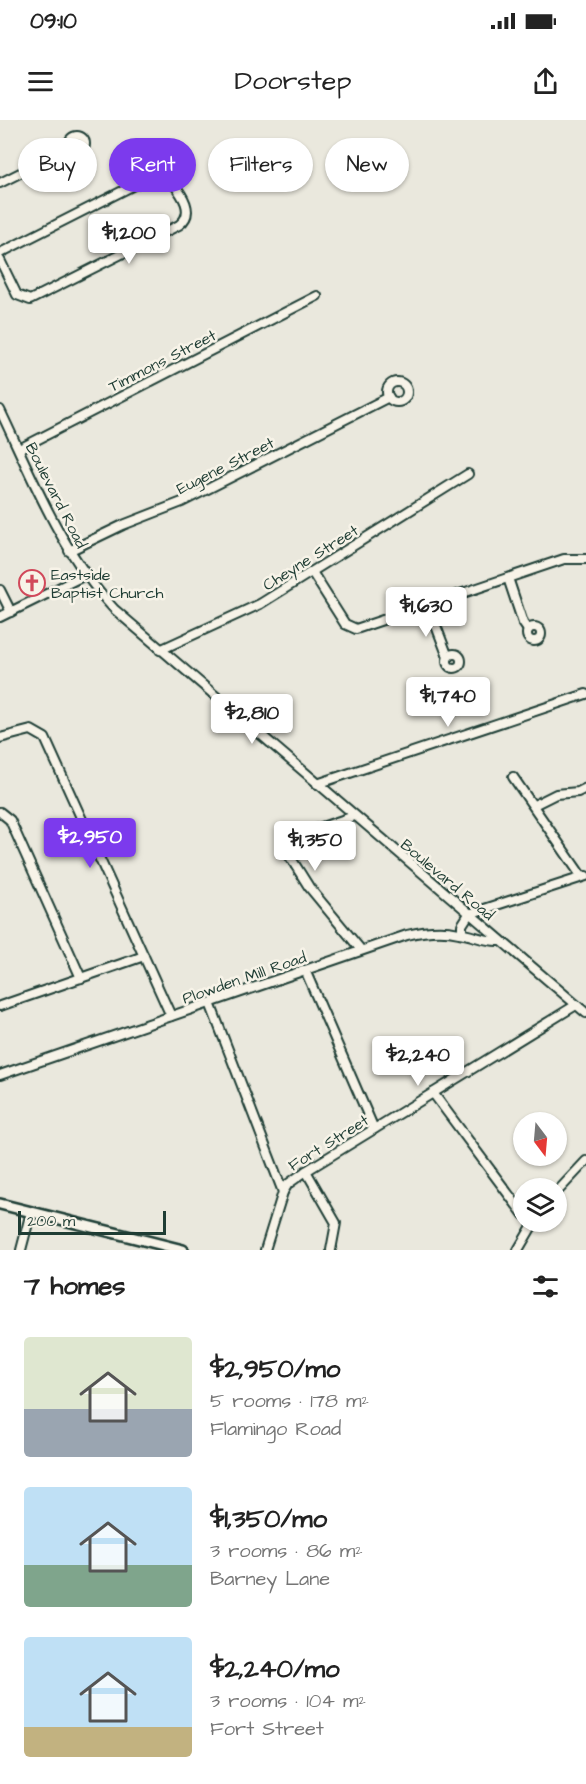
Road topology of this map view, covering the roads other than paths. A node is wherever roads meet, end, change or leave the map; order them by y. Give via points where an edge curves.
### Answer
1 (18, 174) edge
2 (0, 183) edge
3 (0, 253) edge
4 (0, 260) edge
5 (317, 296) dead end
6 (389, 397) dead end
7 (0, 410) edge
8 (19, 449) junction
9 (468, 474) dead end
10 (69, 550) junction
11 (586, 559) edge
12 (312, 572) junction
13 (85, 575) junction
14 (508, 578) junction
15 (0, 590) edge
16 (428, 605) junction
17 (11, 612) junction
18 (0, 617) edge
19 (528, 630) dead end
20 (160, 650) junction
21 (448, 657) dead end
22 (586, 694) edge
23 (0, 738) edge
24 (513, 777) dead end
25 (317, 784) junction
26 (586, 788) edge
27 (534, 805) junction
28 (0, 812) edge
29 (354, 816) junction
30 (584, 876) edge
31 (469, 914) junction
32 (462, 933) junction
33 (500, 941) junction
34 (361, 950) junction
35 (144, 956) junction
36 (305, 970) junction
37 (81, 978) junction
38 (210, 1003) junction
39 (576, 1005) junction
40 (0, 1006) edge
41 (586, 1013) edge
42 (171, 1016) junction
43 (0, 1075) edge
44 (433, 1093) junction
45 (374, 1129) junction
46 (586, 1161) edge
47 (306, 1171) junction
48 (567, 1181) edge
49 (283, 1192) junction
50 (513, 1200) edge
51 (0, 1204) edge
52 (31, 1212) junction
53 (526, 1232) edge
54 (21, 1250) edge
55 (183, 1250) edge
56 (265, 1250) edge
57 (331, 1250) edge
58 (518, 1250) edge

1 - 2 street
3 - 4 street via 154,175 170,179 187,205 186,218 179,225 30,300 17,295
5 - 8 street, Timmons Street
6 - 10 street, Eugene Street via 182,502
7 - 8 street, Boulevard Road
8 - 10 street, Boulevard Road
9 - 12 street, Cheyne Street
10 - 13 street, Boulevard Road
11 - 14 street via 564,559
12 - 16 street via 352,629
12 - 20 street, Cheyne Street via 260,604
13 - 17 street
13 - 20 street, Boulevard Road via 114,609
14 - 16 street
14 - 19 street
15 - 17 street
16 - 21 street
17 - 18 street
20 - 25 street, Boulevard Road
22 - 25 street
23 - 35 street via 31,730 45,738
24 - 27 street
25 - 29 street, Boulevard Road
26 - 27 street via 556,794
27 - 30 street
28 - 37 street via 10,820
29 - 31 street, Boulevard Road
29 - 34 street via 284,840 282,844 309,887
30 - 31 street
31 - 32 street
31 - 33 street, Boulevard Road
32 - 33 street, Plowden Mill Road
32 - 34 street, Plowden Mill Road via 420,932
33 - 39 street, Boulevard Road
34 - 36 street, Plowden Mill Road
35 - 37 street
35 - 42 street
36 - 38 street, Plowden Mill Road
36 - 45 street
37 - 40 street
38 - 42 street, Plowden Mill Road
38 - 49 street, Fort Street
39 - 41 street, Boulevard Road
39 - 44 street, Fort Street
42 - 43 street, Plowden Mill Road
44 - 45 street, Fort Street
44 - 50 street
45 - 47 street, Fort Street
46 - 48 street
47 - 49 street, Fort Street
47 - 57 street via 336,1223
49 - 56 street, Fort Street
51 - 52 main road
52 - 54 street
52 - 55 main road
53 - 58 street

